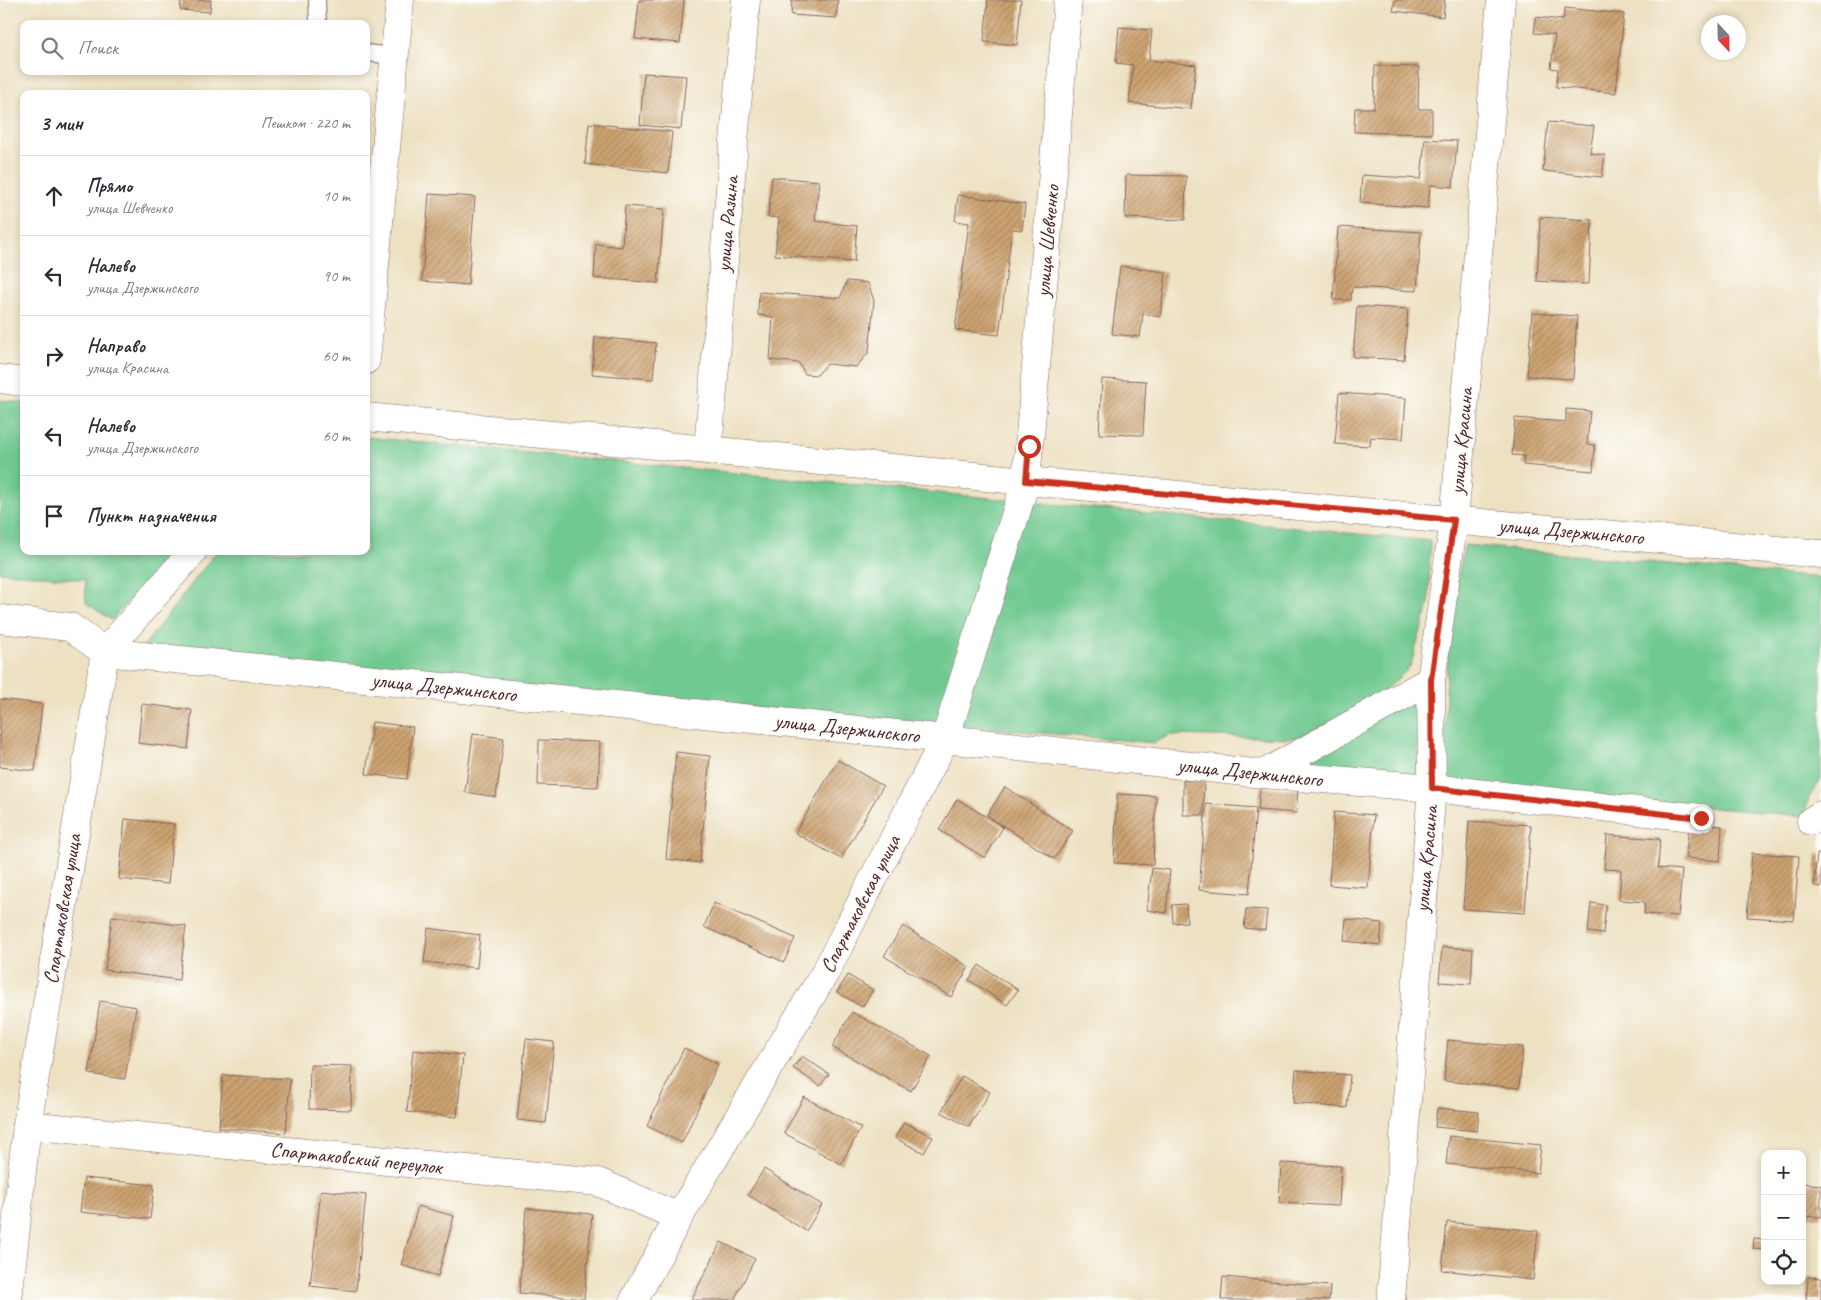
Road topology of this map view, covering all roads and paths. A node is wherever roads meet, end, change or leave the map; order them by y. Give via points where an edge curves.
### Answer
1 (317, 0) edge
2 (400, 0) edge
3 (746, 0) edge
4 (1068, 0) edge
5 (1501, 0) edge
6 (318, 20) edge
7 (370, 53) edge
8 (395, 56) junction
9 (370, 318) edge
10 (0, 380) edge
11 (20, 382) edge
12 (370, 417) edge
13 (708, 449) junction
14 (1026, 481) junction
15 (1454, 520) junction
16 (1821, 554) edge
17 (190, 555) edge
18 (0, 619) edge
19 (105, 652) junction
20 (1431, 680) junction
21 (944, 738) junction
22 (1263, 774) junction
23 (1432, 788) junction
24 (1701, 818) dead end
25 (27, 1125) junction
26 (679, 1217) junction
27 (8, 1300) edge
28 (634, 1300) edge
29 (1391, 1300) edge

1 - 6 lane
2 - 8 street
3 - 13 street, улица Разина
4 - 14 street, улица Шевченко
5 - 15 street, улица Красина
7 - 8 lane
8 - 9 street
10 - 11 street
12 - 13 street, улица Дзержинского
13 - 14 street, улица Дзержинского
14 - 15 street, улица Дзержинского
14 - 21 street, Спартаковская улица
15 - 16 street, улица Дзержинского
15 - 20 street, улица Красина
17 - 19 street
18 - 19 street, улица Дзержинского via 70,627
19 - 21 street, улица Дзержинского
19 - 25 street, Спартаковская улица
20 - 22 street
20 - 23 street, улица Красина
21 - 22 street, улица Дзержинского
21 - 26 street, Спартаковская улица via 826,971
22 - 23 street, улица Дзержинского
23 - 24 street, улица Дзержинского
23 - 29 street, улица Красина
25 - 26 street, Спартаковский переулок via 598,1182
25 - 27 street, Спартаковская улица
26 - 28 street, Спартаковская улица

